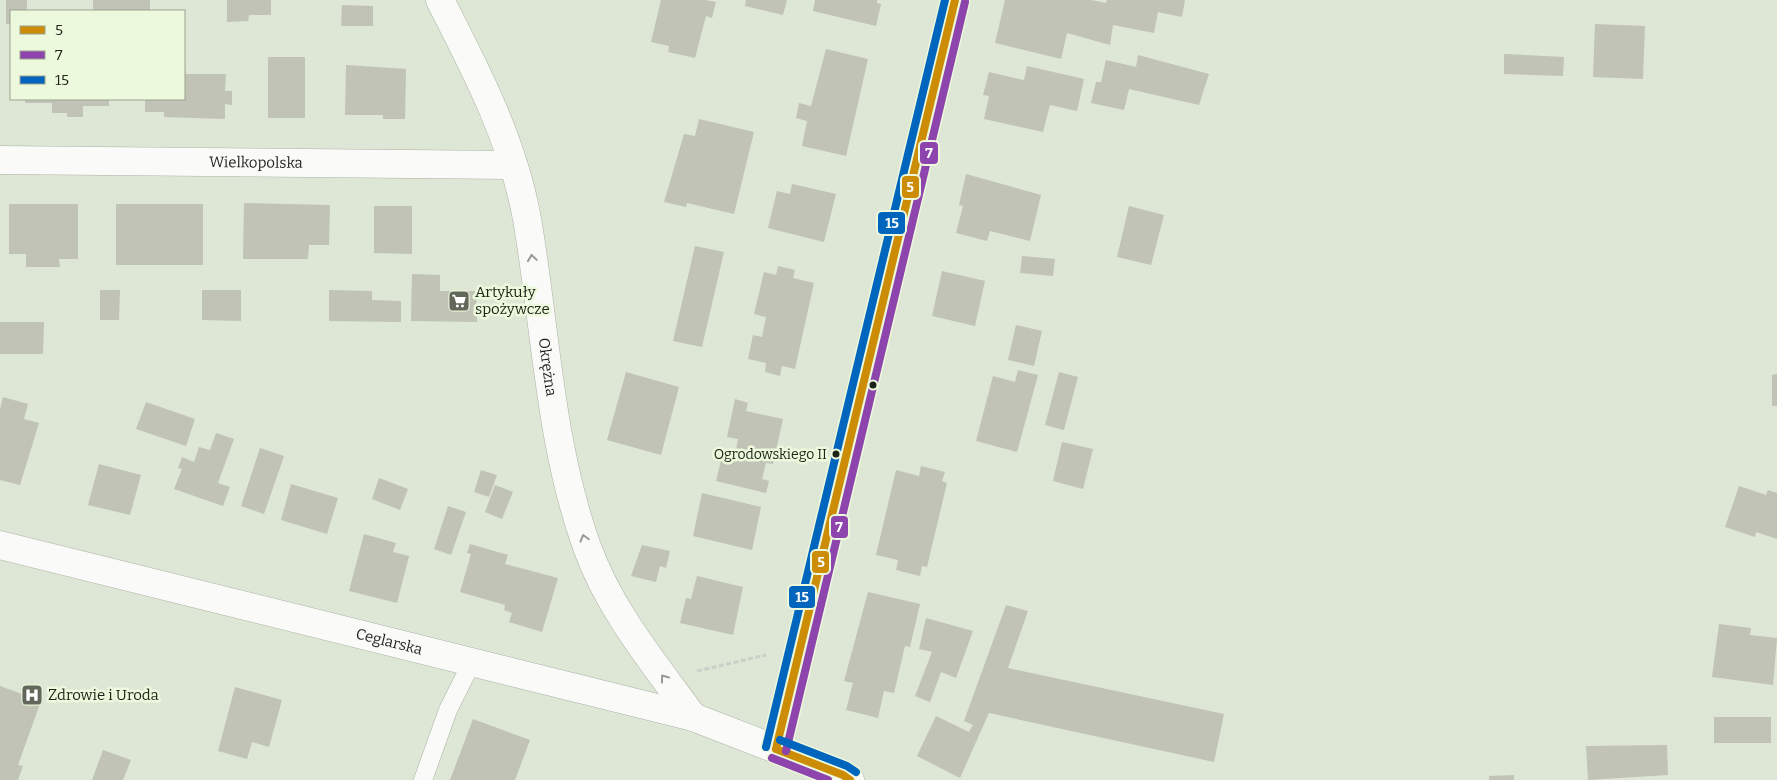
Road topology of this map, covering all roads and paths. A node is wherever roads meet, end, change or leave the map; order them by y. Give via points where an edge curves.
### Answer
1 (440, 0) edge
2 (955, 0) edge
3 (0, 160) edge
4 (513, 165) junction
5 (0, 545) edge
6 (774, 654) dead end
7 (472, 662) junction
8 (689, 672) dead end
9 (693, 717) junction
10 (776, 749) junction
11 (423, 780) edge
12 (809, 780) edge
13 (850, 780) edge

1 - 4 street, Okrężna via 484,86
2 - 10 street
3 - 4 street, Wielkopolska
9 -> 4 street, Okrężna via 616,610 587,547 562,461 552,410 526,218
5 - 7 street, Ceglarska
6 - 8 path
7 - 9 street, Ceglarska
7 - 11 lane via 448,710
9 - 10 street, Ceglarska
10 - 12 street, Ceglarska
10 - 13 street, Ceglarska

